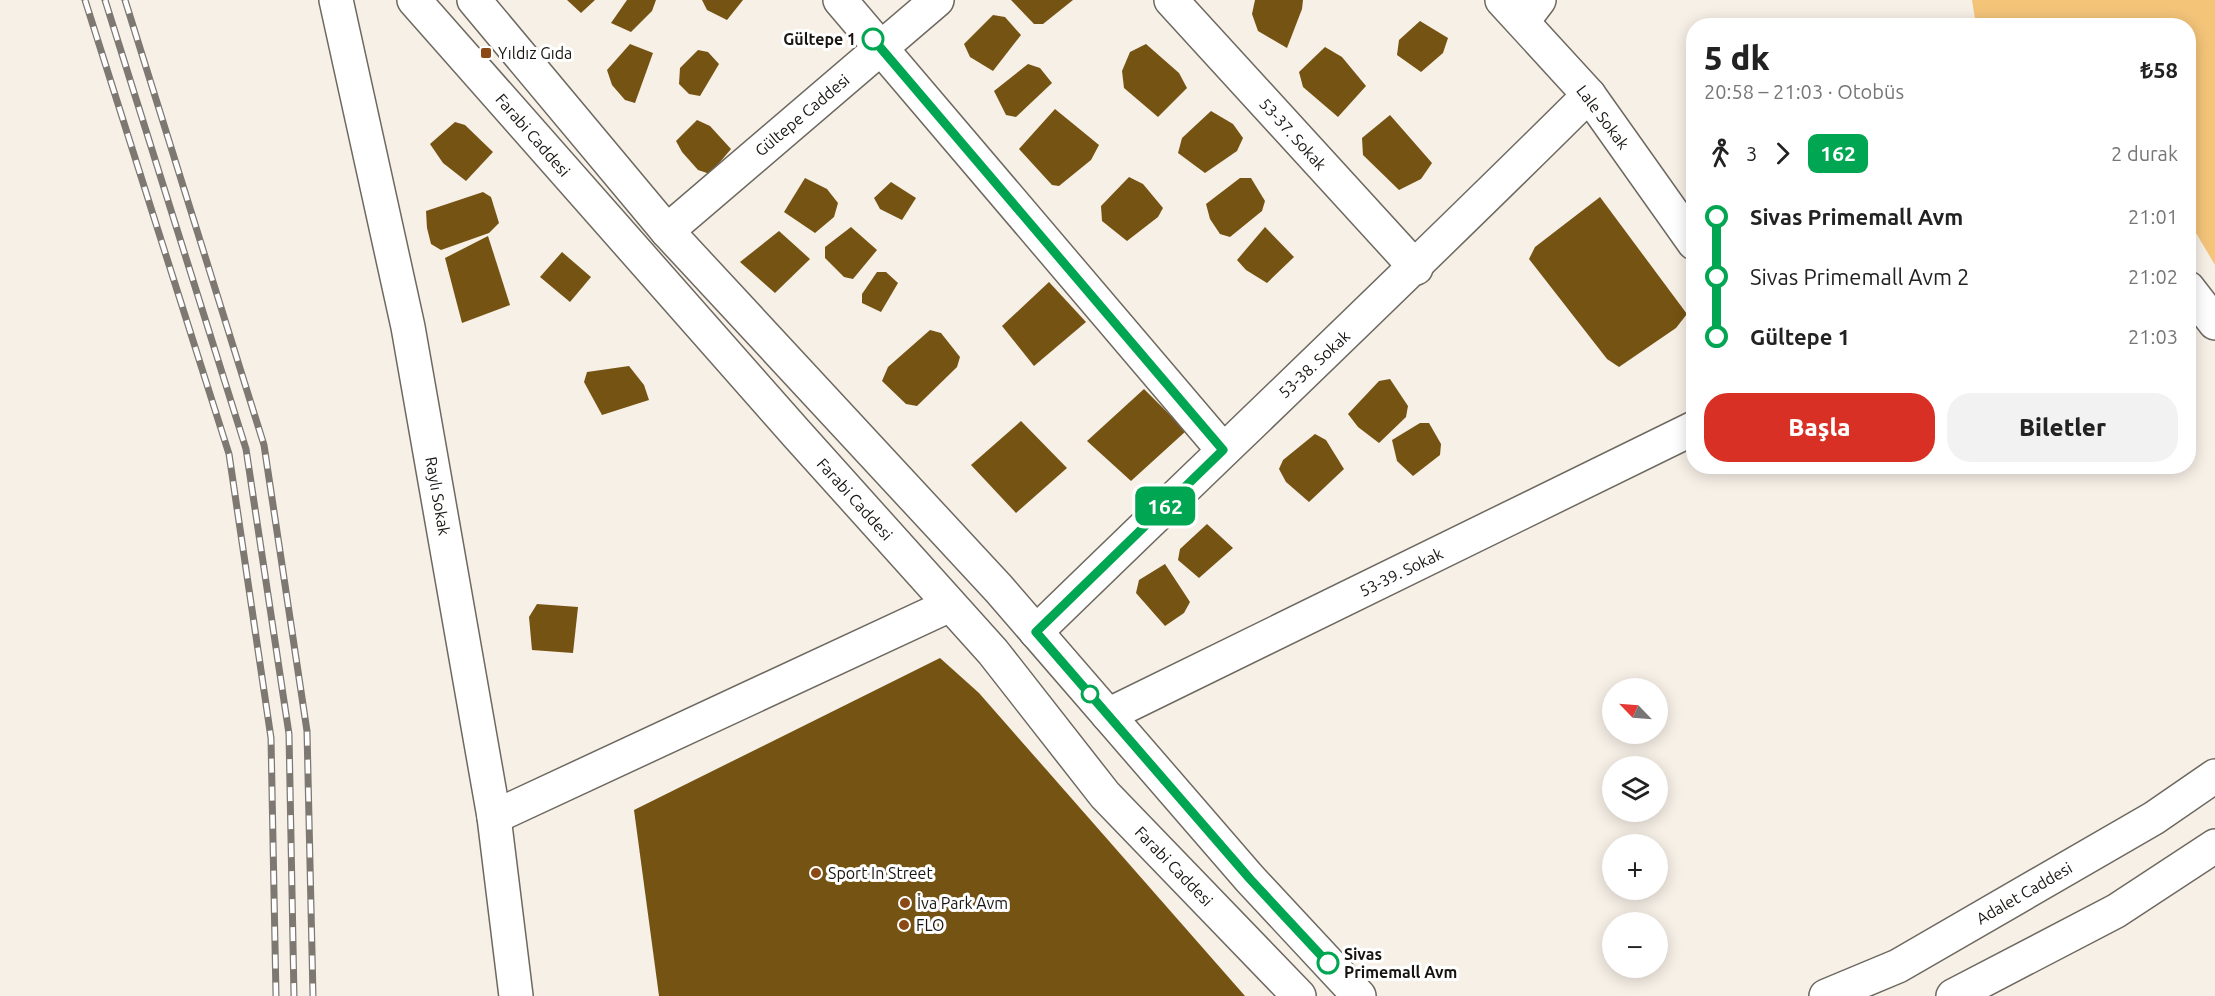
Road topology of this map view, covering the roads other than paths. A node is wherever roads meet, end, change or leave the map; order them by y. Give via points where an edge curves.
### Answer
1 (336, 0) edge
2 (414, 0) edge
3 (474, 0) edge
4 (840, 0) edge
5 (937, 0) edge
6 (1171, 0) edge
7 (1521, 7) edge
8 (881, 48) junction
9 (1589, 95) junction
10 (667, 231) junction
11 (1686, 232) edge
12 (1416, 268) junction
13 (2196, 298) edge
14 (2215, 323) edge
15 (1686, 432) edge
16 (1223, 450) junction
17 (951, 605) junction
18 (1036, 632) junction
19 (1108, 715) junction
20 (2215, 776) edge
21 (494, 817) junction
22 (2215, 846) edge
23 (516, 996) edge
24 (1299, 996) edge
25 (1359, 996) edge
26 (1826, 996) edge
27 (1953, 996) edge

1 - 21 street, Raylı Sokak via 408,327
2 - 17 street, Farabi Caddesi
3 - 10 street
4 - 8 street
5 - 8 street, Gültepe Caddesi
6 - 12 street, 53-37. Sokak
7 - 9 street, Lale Sokak
8 - 10 street, Gültepe Caddesi
8 - 16 street
9 - 11 street, Lale Sokak
9 - 12 street, 53-38. Sokak
10 - 18 street
12 - 16 street, 53-38. Sokak
13 - 14 street
15 - 19 street, 53-39. Sokak
16 - 18 street, 53-38. Sokak
17 - 21 street
17 - 24 street, Farabi Caddesi via 993,652 1105,795
18 - 19 street
19 - 25 street via 1250,879
20 - 26 street, Adalet Caddesi via 2154,818 1898,966
21 - 23 street, Raylı Sokak
22 - 27 street via 2115,911

